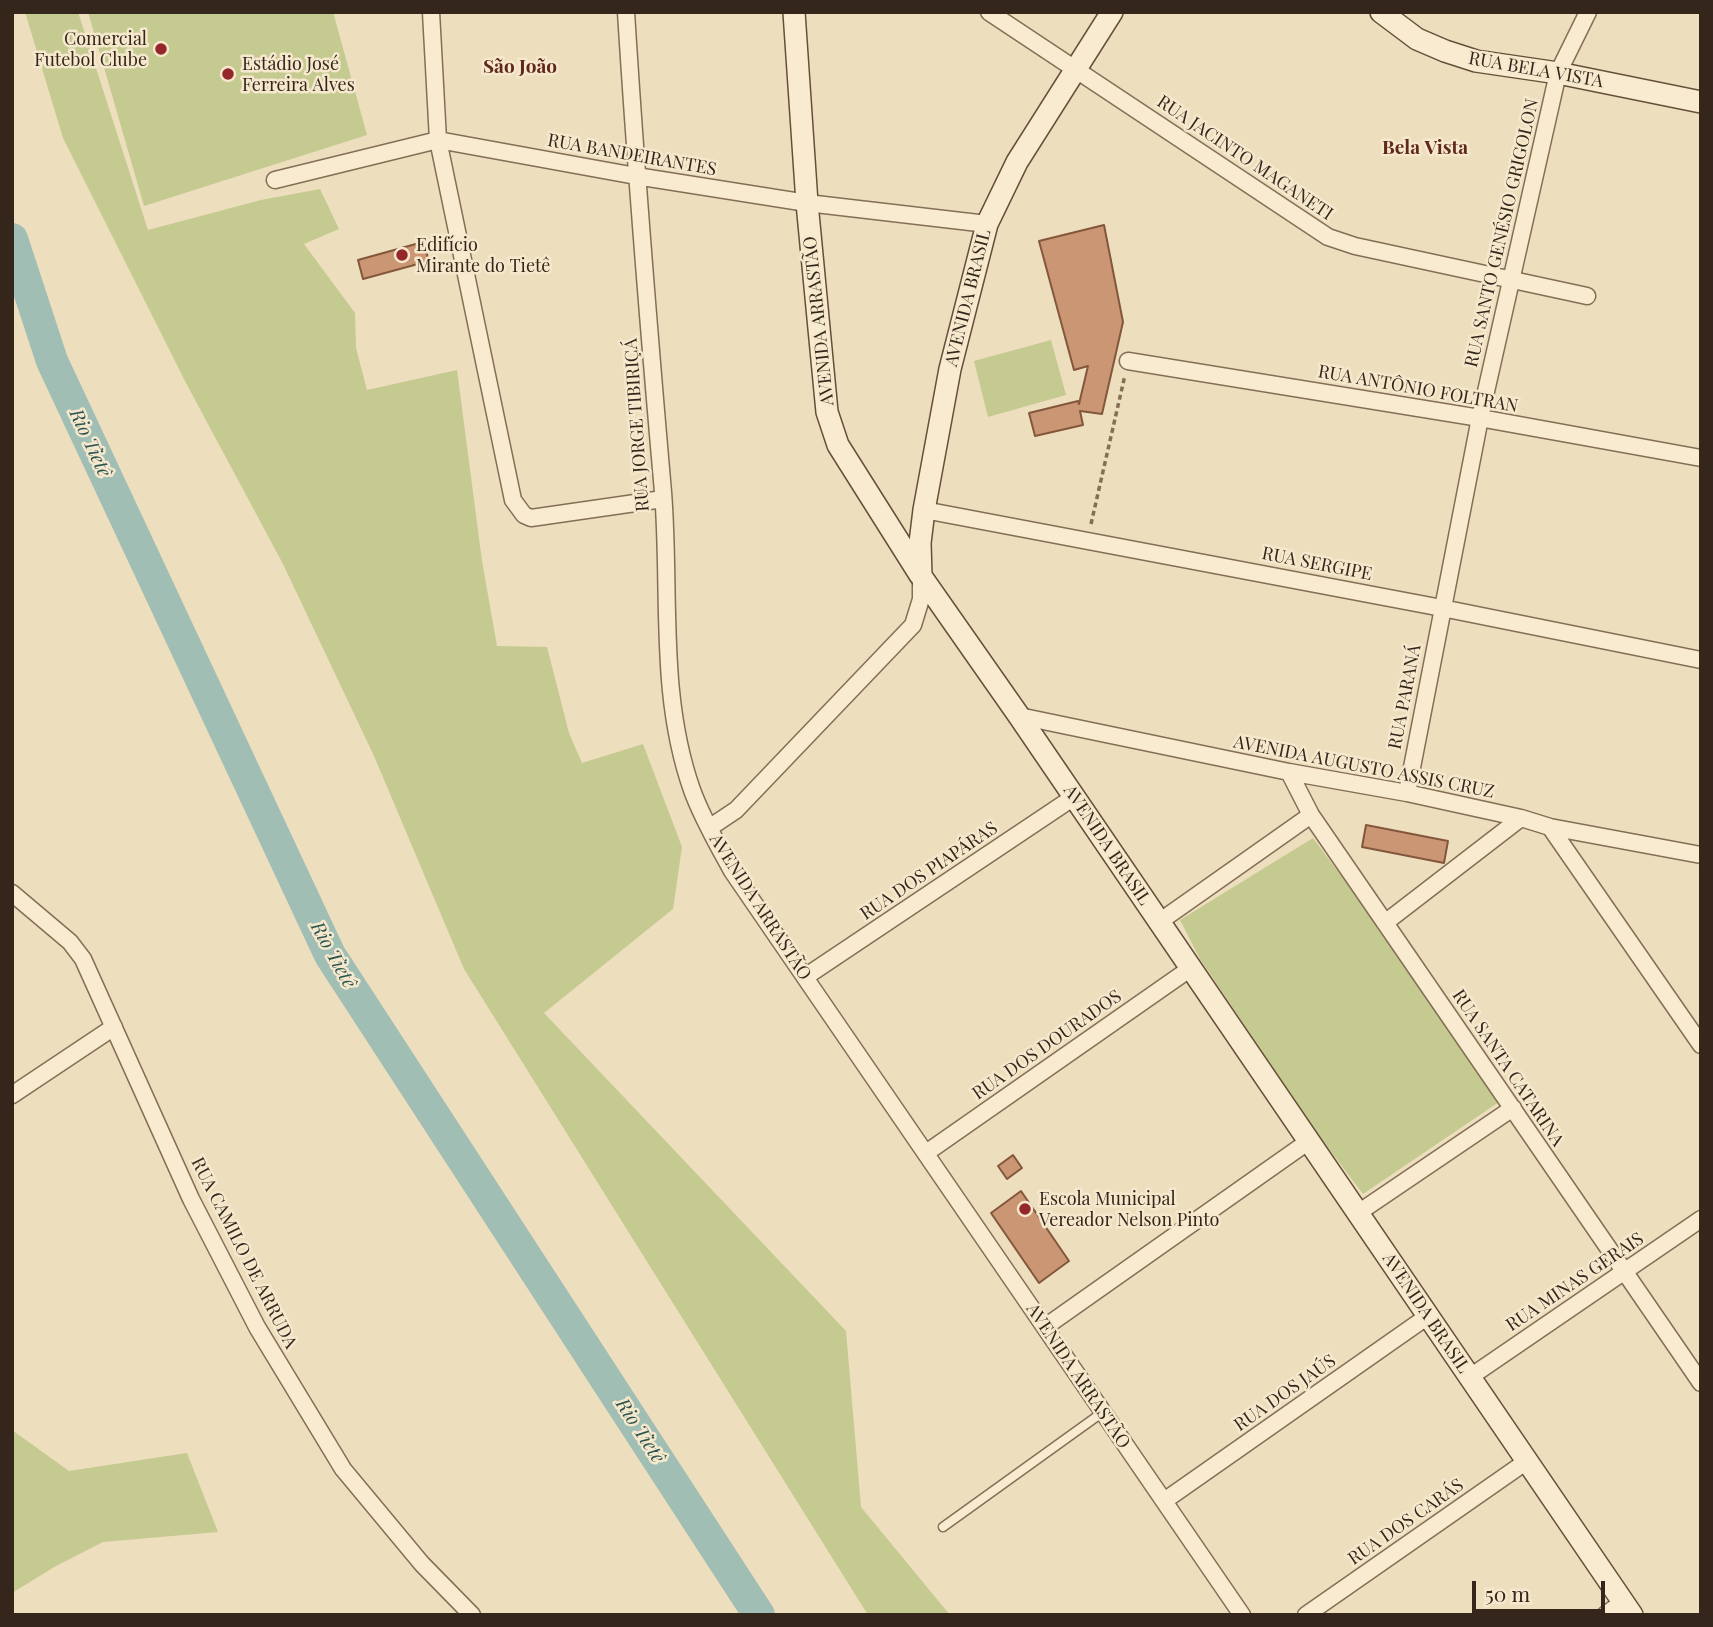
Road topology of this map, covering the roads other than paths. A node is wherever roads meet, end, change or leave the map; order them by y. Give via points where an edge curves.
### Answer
1 (431, 12) edge
2 (626, 12) edge
3 (794, 12) edge
4 (989, 12) edge
5 (1112, 12) edge
6 (1381, 12) edge
7 (1588, 12) edge
8 (1075, 68) junction
9 (1558, 73) junction
10 (1701, 102) edge
11 (438, 140) junction
12 (636, 176) junction
13 (275, 180) dead end
14 (807, 203) junction
15 (986, 224) junction
16 (1510, 280) junction
17 (1587, 296) dead end
18 (1128, 361) road end
19 (1480, 418) junction
20 (1701, 458) edge
21 (663, 499) junction
22 (925, 510) junction
23 (921, 576) junction
24 (1442, 608) junction
25 (1701, 660) edge
26 (1019, 716) junction
27 (1289, 772) junction
28 (1407, 793) junction
29 (1074, 797) junction
30 (1311, 815) junction
31 (1521, 818) junction
32 (1550, 827) junction
33 (709, 828) junction
34 (1701, 855) edge
35 (12, 894) edge
36 (1160, 922) junction
37 (1386, 922) junction
38 (1191, 968) junction
39 (805, 977) junction
40 (114, 1027) junction
41 (1701, 1045) edge
42 (12, 1095) edge
43 (1513, 1108) junction
44 (1309, 1141) junction
45 (926, 1153) junction
46 (1358, 1213) junction
47 (1701, 1219) edge
48 (1623, 1273) junction
49 (1428, 1316) junction
50 (1045, 1327) junction
51 (1470, 1377) junction
52 (1701, 1383) edge
53 (1103, 1412) junction
54 (1527, 1461) junction
55 (1164, 1501) junction
56 (943, 1527) dead end
57 (1628, 1609) edge
58 (472, 1615) edge
59 (1242, 1615) edge
60 (1306, 1615) edge
61 (1605, 1615) edge

1 - 11 street
2 - 12 street, RUA JORGE TIBIRIÇÁ
3 - 14 street, AVENIDA ARRASTÃO
4 - 8 street, RUA JACINTO MAGANETI
5 - 8 street, AVENIDA BRASIL
6 - 9 street, RUA BELA VISTA via 1417,39 1445,51 1476,61
7 - 9 street, RUA SANTO GENÉSIO GRIGOLON
8 - 15 street, AVENIDA BRASIL via 1017,162
8 - 16 street, RUA JACINTO MAGANETI via 1328,237
9 - 10 street, RUA BELA VISTA
9 - 16 street, RUA SANTO GENÉSIO GRIGOLON
11 - 12 street, RUA BANDEIRANTES
11 - 13 street, RUA BANDEIRANTES
11 - 21 street via 513,500 531,518
12 - 14 street, RUA BANDEIRANTES
12 - 21 street, RUA JORGE TIBIRIÇÁ
14 - 15 street, RUA BANDEIRANTES
14 - 23 street, AVENIDA ARRASTÃO via 827,412 838,445
15 - 22 street, AVENIDA BRASIL via 950,369
16 - 17 street, RUA JACINTO MAGANETI
16 - 19 street, RUA SANTO GENÉSIO GRIGOLON
18 - 19 street, RUA ANTÔNIO FOLTRAN
19 - 20 street, RUA ANTÔNIO FOLTRAN
19 - 24 street, RUA SANTO GENÉSIO GRIGOLON
21 - 33 street, RUA JORGE TIBIRIÇÁ via 670,687 692,791
22 - 23 street, AVENIDA BRASIL
22 - 24 street, RUA SERGIPE
23 - 26 street, AVENIDA BRASIL
23 - 33 street, AVENIDA ARRASTÃO via 921,598 913,625 736,810
24 - 25 street, RUA SERGIPE
24 - 28 street, RUA PARANÁ
26 - 27 street, AVENIDA AUGUSTO ASSIS CRUZ
26 - 29 street, AVENIDA BRASIL
27 - 28 street, AVENIDA AUGUSTO ASSIS CRUZ
27 - 30 street, RUA SANTA CATARINA
28 - 31 street, AVENIDA AUGUSTO ASSIS CRUZ
29 - 36 street, AVENIDA BRASIL
29 - 39 street, RUA DOS PIAPÁRAS
30 - 36 street
30 - 37 street, RUA SANTA CATARINA
31 - 32 street, AVENIDA AUGUSTO ASSIS CRUZ
31 - 37 street
32 - 34 street, AVENIDA AUGUSTO ASSIS CRUZ
32 - 41 street
33 - 39 street, AVENIDA ARRASTÃO via 732,871
35 - 40 street, RUA CAMILO DE ARRUDA via 70,942 83,959
36 - 38 street, AVENIDA BRASIL
37 - 43 street, RUA SANTA CATARINA
38 - 44 street, AVENIDA BRASIL
38 - 45 street, RUA DOS DOURADOS
39 - 45 street, AVENIDA ARRASTÃO
40 - 42 street
40 - 58 street, RUA CAMILO DE ARRUDA via 191,1199 257,1327 343,1469 422,1564
43 - 46 street
43 - 48 street, RUA SANTA CATARINA
44 - 46 street, AVENIDA BRASIL
44 - 50 street
45 - 50 street, AVENIDA ARRASTÃO
46 - 49 street, AVENIDA BRASIL
47 - 48 street, RUA MINAS GERAIS
48 - 51 street, RUA MINAS GERAIS
48 - 52 street, RUA SANTA CATARINA
49 - 51 street, AVENIDA BRASIL
49 - 55 street, RUA DOS JAÚS
50 - 53 street, AVENIDA ARRASTÃO
51 - 54 street, AVENIDA BRASIL
53 - 55 street, AVENIDA ARRASTÃO
53 - 56 lane
54 - 57 street, AVENIDA BRASIL
54 - 60 street, RUA DOS CARÁS
55 - 59 street, AVENIDA ARRASTÃO
57 - 61 street

